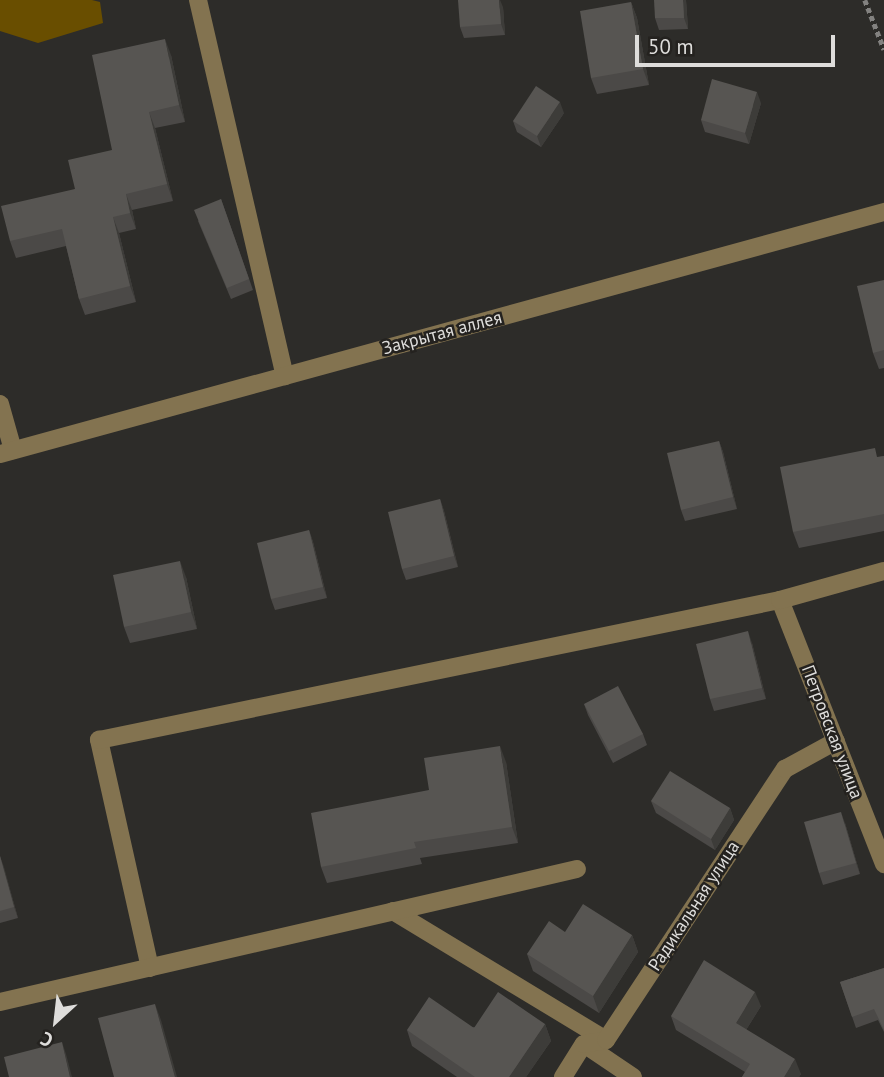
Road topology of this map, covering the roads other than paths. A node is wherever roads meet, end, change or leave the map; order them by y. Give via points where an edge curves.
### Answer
1 (198, 0) edge
2 (884, 212) edge
3 (285, 376) junction
4 (0, 404) edge
5 (6, 452) edge
6 (884, 571) edge
7 (780, 600) junction
8 (836, 741) junction
9 (884, 864) edge
10 (577, 869) dead end
11 (393, 911) junction
12 (150, 968) junction
13 (0, 1003) edge
14 (606, 1040) junction
15 (584, 1044) junction
16 (562, 1077) edge
17 (633, 1077) edge

1 - 3 lane
2 - 3 lane, Закрытая аллея
3 - 5 lane, Закрытая аллея
4 - 5 lane
6 - 7 lane
7 - 8 lane, Петровская улица
7 - 12 lane via 99,740
8 - 9 lane, Петровская улица
8 - 14 lane, Радикальная улица via 785,769
10 - 11 lane
11 - 12 lane
11 - 14 lane
12 - 13 lane
14 - 15 lane
15 - 16 lane
15 - 17 lane

